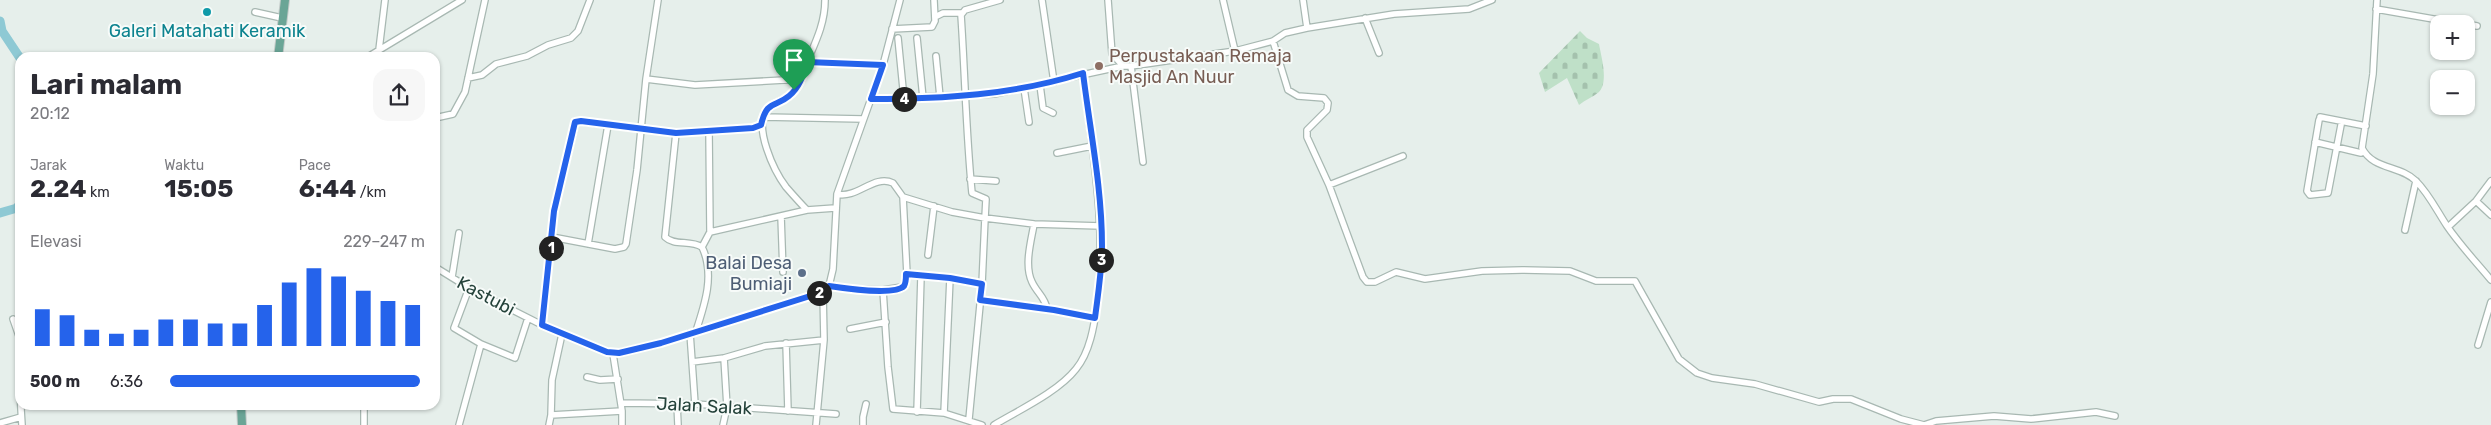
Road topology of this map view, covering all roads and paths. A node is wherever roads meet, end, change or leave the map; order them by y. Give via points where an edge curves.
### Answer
1 (285, 0) edge
2 (385, 0) edge
3 (462, 0) edge
4 (485, 0) edge
5 (590, 0) edge
6 (658, 0) edge
7 (825, 0) edge
8 (900, 0) edge
9 (934, 0) edge
10 (1000, 0) edge
11 (1042, 0) edge
12 (1108, 0) edge
13 (1223, 0) edge
14 (1303, 0) edge
15 (1492, 0) edge
16 (2377, 0) edge
17 (2376, 9) junction
18 (255, 12) dead end
19 (962, 13) junction
20 (935, 17) junction
21 (282, 18) junction
22 (1365, 18) junction
23 (2430, 18) edge
24 (1307, 28) junction
25 (892, 29) junction
26 (898, 38) dead end
27 (917, 38) dead end
28 (1273, 41) junction
29 (379, 50) junction
30 (1235, 51) junction
31 (279, 52) edge
32 (376, 52) edge
33 (1379, 53) dead end
34 (936, 56) dead end
35 (807, 62) junction
36 (883, 65) junction
37 (1122, 66) junction
38 (1131, 66) junction
39 (1083, 73) junction
40 (468, 78) junction
41 (646, 79) junction
42 (802, 79) junction
43 (1054, 82) junction
44 (1040, 85) junction
45 (1024, 88) junction
46 (967, 95) junction
47 (940, 97) junction
48 (923, 98) junction
49 (871, 99) junction
50 (904, 99) junction
51 (1053, 113) dead end
52 (440, 117) edge
53 (763, 117) junction
54 (863, 119) junction
55 (1029, 122) dead end
56 (2341, 124) dead end
57 (608, 125) junction
58 (761, 125) junction
59 (2366, 126) junction
60 (642, 128) junction
61 (709, 131) junction
62 (676, 133) junction
63 (2315, 142) junction
64 (1092, 146) junction
65 (2337, 147) junction
66 (1056, 153) dead end
67 (2361, 153) dead end
68 (1403, 156) dead end
69 (1143, 162) dead end
70 (970, 179) junction
71 (996, 181) dead end
72 (2416, 181) junction
73 (2491, 181) edge
74 (1329, 185) junction
75 (836, 194) junction
76 (903, 197) junction
77 (2476, 201) junction
78 (934, 206) junction
79 (836, 208) junction
80 (807, 210) junction
81 (2491, 215) edge
82 (781, 216) junction
83 (985, 218) junction
84 (1034, 224) junction
85 (1101, 226) junction
86 (2448, 227) junction
87 (2405, 230) dead end
88 (710, 232) junction
89 (458, 233) dead end
90 (552, 237) junction
91 (588, 244) junction
92 (702, 247) junction
93 (928, 255) dead end
94 (440, 270) edge
95 (784, 272) dead end
96 (906, 274) junction
97 (2490, 275) edge
98 (921, 276) junction
99 (452, 277) junction
100 (950, 278) junction
101 (982, 284) junction
102 (829, 286) junction
103 (469, 288) junction
104 (883, 290) junction
105 (823, 292) junction
106 (980, 300) junction
107 (2491, 302) edge
108 (1047, 309) junction
109 (528, 318) junction
110 (1095, 318) junction
111 (13, 319) dead end
112 (886, 322) junction
113 (15, 325) edge
114 (542, 325) junction
115 (850, 329) dead end
116 (693, 332) junction
117 (562, 334) junction
118 (824, 340) junction
119 (786, 343) junction
120 (481, 344) junction
121 (2478, 345) dead end
122 (613, 354) junction
123 (724, 358) junction
124 (692, 362) junction
125 (587, 377) dead end
126 (618, 379) junction
127 (622, 403) junction
128 (677, 404) junction
129 (694, 404) junction
130 (866, 404) dead end
131 (727, 407) junction
132 (20, 410) edge
133 (241, 410) edge
134 (364, 410) edge
135 (622, 411) junction
136 (788, 411) junction
137 (917, 412) junction
138 (816, 413) junction
139 (836, 414) dead end
140 (944, 414) junction
141 (551, 415) junction
142 (2115, 416) dead end
143 (21, 417) junction
144 (969, 419) junction
145 (0, 423) edge
146 (22, 425) edge
147 (242, 425) edge
148 (364, 425) edge
149 (459, 425) edge
150 (549, 425) edge
151 (622, 425) edge
152 (678, 425) edge
153 (723, 425) edge
154 (816, 425) edge
155 (863, 425) edge
156 (982, 425) edge
157 (994, 425) edge

1 - 21 main road
2 - 29 street
3 - 29 street
4 - 40 street
5 - 40 street via 578,31 571,38 527,56 496,64 482,75
6 - 41 street
7 - 35 street via 818,38
8 - 25 street
9 - 20 street
10 - 19 street
11 - 43 street
12 - 37 street via 1112,54
13 - 30 street
14 - 24 street
15 - 22 street via 1469,9
16 - 17 street
17 - 23 street
17 - 59 street via 2375,57
18 - 21 street
19 - 20 street via 943,13
19 - 46 street
20 - 25 street via 932,27
21 - 31 main road
22 - 24 street
22 - 33 street
24 - 28 street via 1285,33
25 - 36 street
26 - 50 street
27 - 48 street
28 - 30 street
28 - 74 street via 1288,90 1298,96 1324,98 1328,103 1327,110 1307,130 1307,137
29 - 32 street
30 - 38 street
34 - 47 street
35 - 36 street
35 - 42 street
36 - 49 street
37 - 38 street
37 - 39 street
38 - 69 street
39 - 43 street
39 - 64 street
40 - 52 street via 455,111
41 - 42 street via 695,85
41 - 60 street
42 - 53 street via 788,97 773,103
43 - 44 street
44 - 45 street
44 - 51 street via 1043,108
45 - 46 street
45 - 55 street
46 - 47 street
46 - 70 street via 965,114
47 - 48 street
48 - 50 street
49 - 50 street
49 - 54 street
53 - 54 street
53 - 58 street
54 - 75 street
56 - 65 street
57 - 60 street
57 - 90 street via 575,122 554,211
57 - 91 street
58 - 61 street
58 - 80 street via 768,150 785,186
59 - 63 street via 2320,118
59 - 72 street via 2362,148 2368,158
60 - 62 street
60 - 91 street via 626,244 615,249
61 - 62 street
61 - 88 street
62 - 92 street via 665,237 669,241 695,243
63 - 65 street
63 - 65 street via 2307,191 2310,195 2328,192
64 - 66 street
64 - 85 street
65 - 67 street
68 - 74 street
70 - 71 street
70 - 83 street via 972,194 986,199
72 - 86 street
72 - 87 street
73 - 77 street
74 - 142 street via 1367,282 1396,272 1425,279 1482,271 1522,270 1570,271 1596,281 1635,281 1679,359 1697,374 1755,384 1819,402 1851,399 1924,425 1994,416 2031,419 2096,412
75 - 76 street via 848,196 884,180 894,183
75 - 79 street
76 - 78 street
76 - 96 street
77 - 81 street
77 - 86 street
78 - 83 street
78 - 93 street
79 - 80 street
79 - 102 street via 835,250
80 - 82 street
82 - 88 street
82 - 95 street
83 - 84 street
83 - 101 street
84 - 85 street
84 - 108 street via 1029,251 1030,271 1032,282
85 - 110 street via 1101,268
86 - 97 street
88 - 92 street
89 - 99 street
90 - 91 street
90 - 114 street
92 - 116 street via 707,264 708,292
94 - 99 street, Kastubi
96 - 98 street
96 - 104 street via 902,287
98 - 100 street
98 - 137 street
99 - 103 street, Kastubi
100 - 101 street
100 - 140 street
101 - 106 street
102 - 104 street
102 - 105 street
103 - 109 street, Kastubi
103 - 120 street via 454,328
104 - 112 street
105 - 116 street
105 - 118 street
106 - 108 street
106 - 144 street
107 - 121 street
108 - 110 street
109 - 114 street, Kastubi
109 - 120 street via 515,358
110 - 157 street via 1086,352 1074,371
111 - 113 street
112 - 115 street
112 - 137 street via 892,406 896,411
114 - 117 street, Kastubi
116 - 122 street
116 - 124 street
117 - 122 street, Kastubi
117 - 141 street via 552,380
118 - 119 street
118 - 138 street
119 - 123 street
119 - 136 street
120 - 149 street
122 - 126 street
123 - 124 street
123 - 131 street
124 - 129 street
125 - 126 street
126 - 127 street
127 - 128 street, Jalan Salak
127 - 135 street
128 - 129 street, Jalan Salak
128 - 152 street
129 - 131 street, Jalan Salak
130 - 155 street
131 - 136 street, Jalan Salak
131 - 153 street
132 - 143 street
133 - 147 main road
134 - 148 street
135 - 141 street
135 - 151 street
136 - 138 street, Jalan Salak
137 - 140 street
138 - 139 street, Jalan Salak
138 - 154 street
140 - 144 street
141 - 150 street
143 - 145 street
143 - 146 street
144 - 156 street

